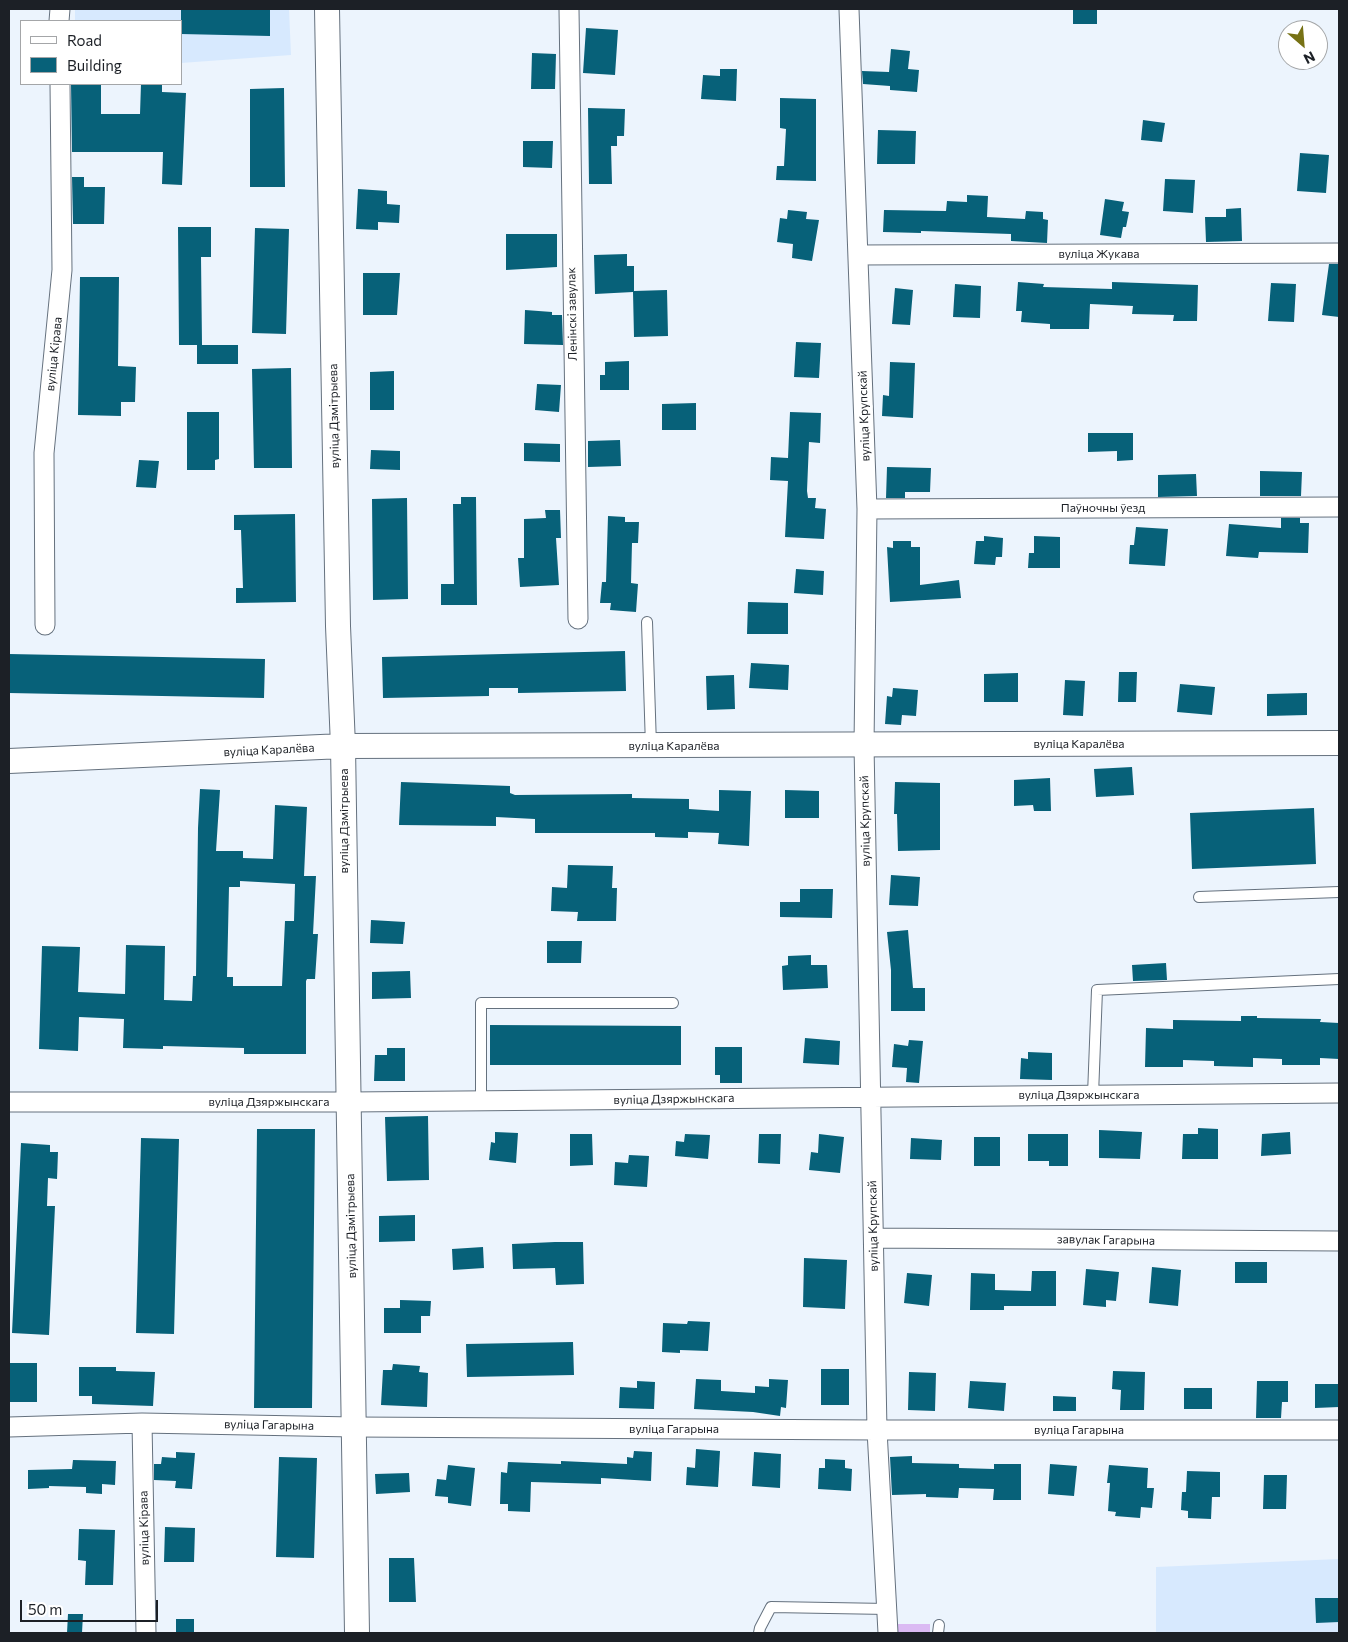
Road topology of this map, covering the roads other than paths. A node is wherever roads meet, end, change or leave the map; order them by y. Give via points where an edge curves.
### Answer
1 (327, 9) edge
2 (569, 9) edge
3 (849, 9) edge
4 (60, 85) edge
5 (1339, 253) edge
6 (858, 255) junction
7 (1339, 507) edge
8 (867, 509) junction
9 (578, 619) dead end
10 (647, 622) dead end
11 (45, 625) dead end
12 (1339, 743) edge
13 (864, 745) junction
14 (343, 746) junction
15 (651, 746) junction
16 (9, 761) edge
17 (1339, 892) edge
18 (1199, 896) dead end
19 (1339, 978) edge
20 (673, 1003) dead end
21 (1339, 1094) edge
22 (1094, 1095) junction
23 (870, 1097) junction
24 (481, 1101) junction
25 (9, 1102) edge
26 (350, 1102) junction
27 (874, 1238) junction
28 (1339, 1241) edge
29 (142, 1423) junction
30 (9, 1427) edge
31 (354, 1427) junction
32 (877, 1430) junction
33 (1339, 1430) edge
34 (888, 1609) junction
35 (146, 1633) edge
36 (358, 1633) edge
37 (760, 1633) edge
38 (888, 1633) edge

1 - 14 street, вуліца Дзмітрыева
2 - 9 street, Ленінскі завулак
3 - 6 street, вуліца Крупскай
4 - 11 street, вуліца Кірава via 62,270 44,453
5 - 6 street, вуліца Жукава
6 - 8 street, вуліца Крупскай
7 - 8 street, Паўночны ўезд
8 - 13 street, вуліца Крупскай
10 - 15 lane
12 - 13 street, вуліца Каралёва
13 - 15 street, вуліца Каралёва
13 - 23 street, вуліца Крупскай
14 - 15 street, вуліца Каралёва
14 - 16 street, вуліца Каралёва
14 - 26 street, вуліца Дзмітрыева
17 - 18 lane
19 - 22 lane via 1097,990
20 - 24 lane via 481,1003
21 - 22 street, вуліца Дзяржынскага
22 - 23 street, вуліца Дзяржынскага
23 - 24 street, вуліца Дзяржынскага
23 - 27 street, вуліца Крупскай
24 - 26 street, вуліца Дзяржынскага
25 - 26 street, вуліца Дзяржынскага
26 - 31 street, вуліца Дзмітрыева
27 - 28 street, завулак Гагарына
27 - 32 street, вуліца Крупскай
29 - 30 street, вуліца Гагарына
29 - 31 street, вуліца Гагарына
29 - 35 street, вуліца Кірава
31 - 32 street, вуліца Гагарына
31 - 36 street, вуліца Дзмітрыева
32 - 33 street, вуліца Гагарына
32 - 34 street, вуліца Крупскай
34 - 37 lane via 771,1607
34 - 38 street, вуліца Крупскай

